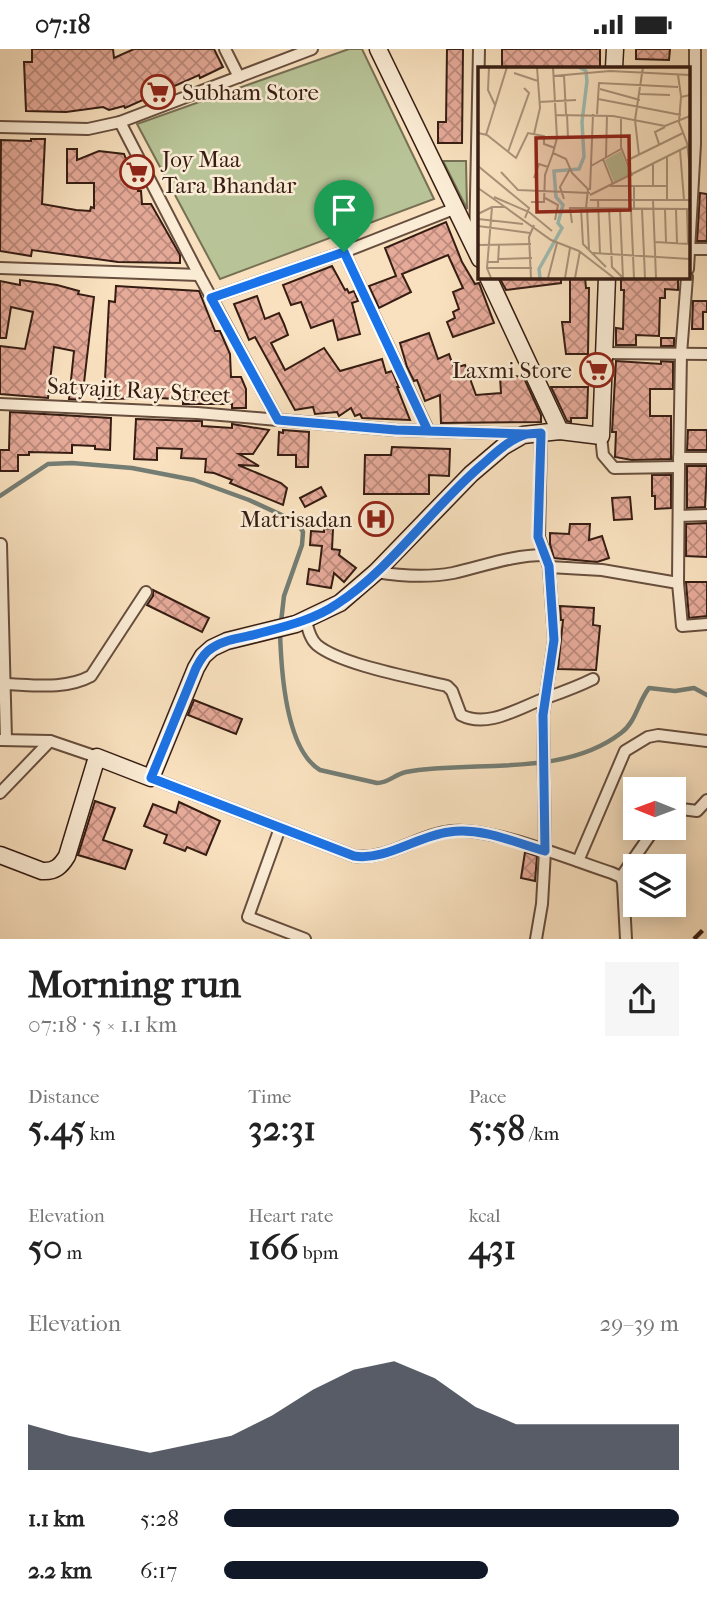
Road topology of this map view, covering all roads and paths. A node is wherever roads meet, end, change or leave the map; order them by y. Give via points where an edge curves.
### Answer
1 (225, 49) edge
2 (312, 49) edge
3 (378, 49) edge
4 (479, 49) edge
5 (615, 49) edge
6 (695, 49) edge
7 (479, 67) edge
8 (614, 67) edge
9 (239, 77) junction
10 (121, 122) junction
11 (0, 127) edge
12 (707, 143) edge
13 (695, 144) junction
14 (478, 152) edge
15 (456, 208) junction
16 (690, 232) edge
17 (344, 252) junction
18 (477, 255) edge
19 (0, 268) edge
20 (199, 275) junction
21 (488, 278) edge
22 (607, 278) edge
23 (687, 278) edge
24 (211, 298) junction
25 (604, 353) junction
26 (681, 354) junction
27 (707, 354) edge
28 (0, 404) edge
29 (278, 420) junction
30 (428, 431) junction
31 (560, 431) junction
32 (534, 434) junction
33 (601, 436) junction
34 (707, 458) edge
35 (679, 463) junction
36 (707, 515) edge
37 (679, 516) junction
38 (1, 544) edge
39 (545, 555) junction
40 (549, 566) junction
41 (376, 572) junction
42 (678, 583) junction
43 (146, 592) dead end
44 (301, 622) junction
45 (707, 624) edge
46 (1, 630) edge
47 (593, 679) dead end
48 (5, 684) junction
49 (545, 698) junction
50 (3, 740) edge
51 (50, 741) junction
52 (707, 741) edge
53 (97, 757) junction
54 (151, 778) junction
55 (0, 793) edge
56 (707, 800) edge
57 (686, 810) edge
58 (281, 828) junction
59 (647, 840) edge
60 (545, 851) junction
61 (0, 855) edge
62 (578, 861) junction
63 (621, 877) junction
64 (305, 939) edge
65 (536, 939) edge
66 (625, 939) edge

1 - 9 street
2 - 9 street
3 - 15 street
4 - 7 street
5 - 8 street
6 - 13 street
9 - 10 street
10 - 11 street via 88,129
10 - 20 street
12 - 13 street
13 - 16 street
14 - 18 street
15 - 17 street
15 - 18 street
17 - 24 street
17 - 30 street
19 - 20 street
20 - 24 street
21 - 31 street
22 - 25 street
23 - 26 street
24 - 29 street
25 - 26 street
25 - 33 street
26 - 27 street
26 - 35 street
28 - 29 street, Satyajit Ray Street
29 - 30 street, Satyajit Ray Street
30 - 32 street, Satyajit Ray Street
31 - 32 street
31 - 33 street
32 - 39 street via 538,537
32 - 41 street via 504,446 471,474
33 - 35 street via 603,455 614,467
34 - 35 street
35 - 37 street
36 - 37 street
37 - 42 street
38 - 46 street
39 - 40 street
39 - 41 street via 517,556 423,576
40 - 42 street
40 - 49 street via 554,640
41 - 44 street via 340,603
42 - 45 street via 682,626
43 - 48 street via 92,676 66,685
44 - 49 street via 313,641 326,650 387,672 447,686 461,715 468,718 518,711
44 - 54 street via 212,648 203,656
46 - 48 street
47 - 49 street
48 - 50 street
49 - 60 street
50 - 51 street
51 - 53 street
51 - 55 street
52 - 62 street via 658,735 625,751
53 - 54 street
53 - 61 street via 60,867 42,871
54 - 58 street
56 - 57 street via 697,811
58 - 60 street via 362,857 451,831 478,832
58 - 64 street via 248,916
59 - 63 street
60 - 62 street
60 - 65 street
62 - 63 street
63 - 66 street

